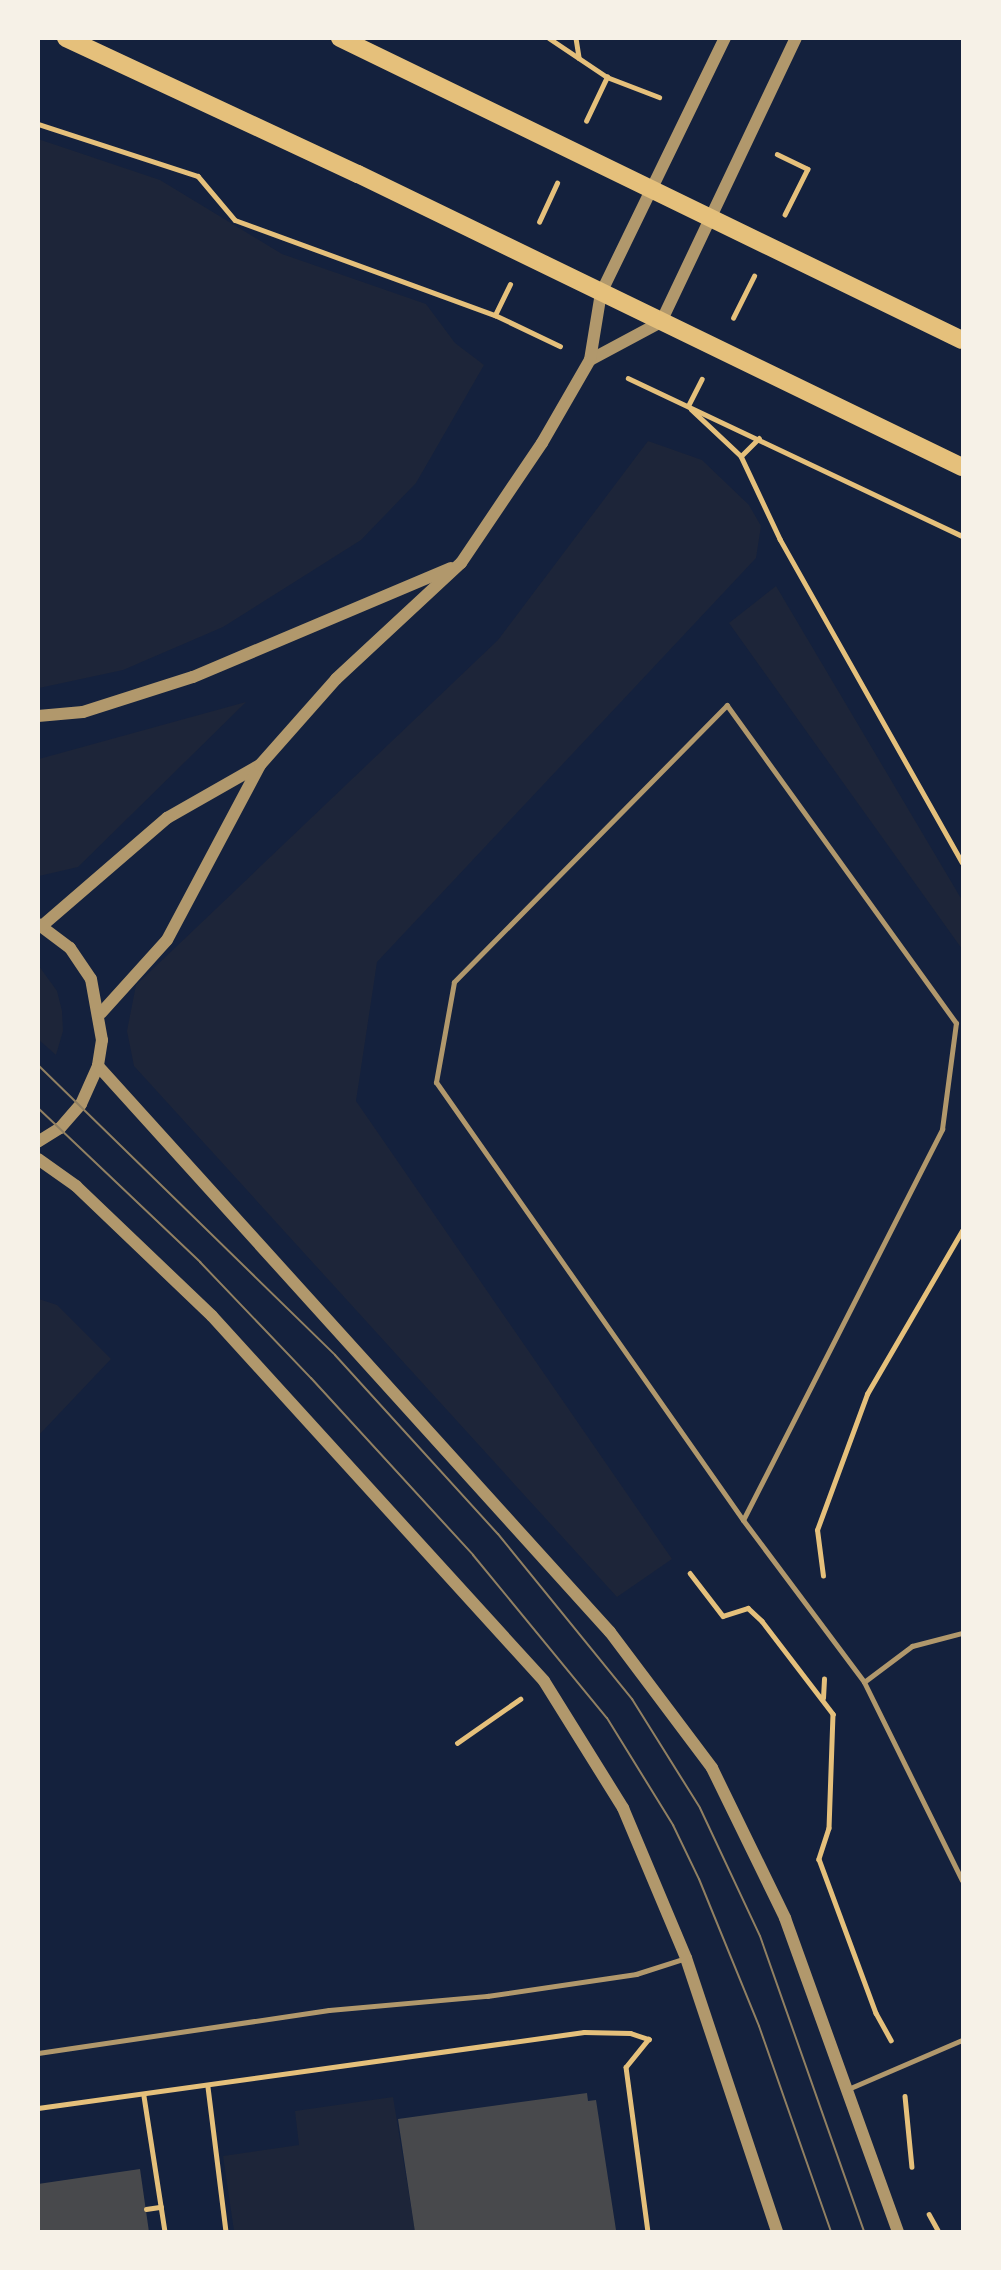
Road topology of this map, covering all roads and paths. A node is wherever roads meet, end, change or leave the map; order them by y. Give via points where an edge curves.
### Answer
1 (66, 38) edge
2 (340, 38) edge
3 (549, 38) edge
4 (576, 38) edge
5 (725, 38) edge
6 (796, 38) edge
7 (580, 59) junction
8 (607, 77) junction
9 (640, 88) dead end
10 (38, 124) edge
11 (572, 151) junction
12 (775, 153) dead end
13 (651, 191) junction
14 (711, 219) junction
15 (769, 247) junction
16 (523, 255) junction
17 (601, 293) junction
18 (661, 322) junction
19 (962, 340) edge
20 (718, 349) junction
21 (590, 360) junction
22 (688, 406) junction
23 (759, 438) junction
24 (741, 456) junction
25 (962, 467) edge
26 (962, 536) edge
27 (461, 563) junction
28 (38, 716) edge
29 (260, 765) junction
30 (962, 862) edge
31 (41, 925) edge
32 (101, 1013) junction
33 (98, 1066) junction
34 (38, 1142) edge
35 (38, 1159) edge
36 (962, 1231) edge
37 (743, 1520) junction
38 (823, 1571) dead end
39 (690, 1573) dead end
40 (962, 1633) edge
41 (864, 1682) junction
42 (524, 1696) dead end
43 (457, 1743) dead end
44 (962, 1880) edge
45 (686, 1958) junction
46 (891, 2036) dead end
47 (962, 2040) edge
48 (38, 2053) edge
49 (208, 2087) junction
50 (848, 2089) junction
51 (145, 2096) junction
52 (906, 2101) dead end
53 (38, 2108) edge
54 (914, 2179) dead end
55 (162, 2207) junction
56 (146, 2209) dead end
57 (928, 2211) dead end
58 (165, 2231) edge
59 (226, 2231) edge
60 (648, 2231) edge
61 (777, 2231) edge
62 (898, 2231) edge
63 (939, 2231) edge

1 - 16 main road
2 - 11 main road
3 - 7 path
4 - 7 path
5 - 13 street
6 - 14 street
7 - 8 path
8 - 9 path
8 - 11 path
10 - 16 path via 198,176 235,220 495,315
11 - 13 main road
11 - 16 path
12 - 15 path via 808,169
13 - 14 main road
13 - 17 street
14 - 15 main road
14 - 18 street
15 - 19 main road
15 - 20 path
16 - 17 main road
17 - 18 main road
17 - 21 street
18 - 20 main road
18 - 21 street
20 - 22 path
20 - 25 main road
21 - 27 street via 542,443
22 - 23 path
22 - 24 path
23 - 24 path
23 - 26 path
24 - 30 path via 780,539
27 - 28 street via 193,677 83,712
27 - 29 street via 336,679
29 - 31 street via 167,818
29 - 32 street via 167,940
31 - 32 street via 70,948 91,979
32 - 33 street
33 - 34 street via 81,1104 60,1128
33 - 50 street via 610,1632 712,1768 785,1918
35 - 45 street via 75,1186 212,1315 544,1681 623,1808
36 - 38 path via 867,1394 817,1530
37 - 37 lane via 436,1082 454,982 727,705 956,1023 942,1129
37 - 41 lane
39 - 46 path via 723,1616 748,1608 833,1714 836,1731 829,1828 820,1859 876,2013
40 - 41 lane via 912,1646
41 - 44 lane
42 - 43 path
45 - 48 lane via 636,1974 528,1990 329,2010
45 - 61 street
47 - 50 lane
49 - 51 path
49 - 59 path
49 - 60 path via 584,2032 631,2033 649,2039 626,2067
50 - 62 street
51 - 53 path
51 - 55 path
52 - 54 path
55 - 56 path
55 - 58 path
57 - 63 path

